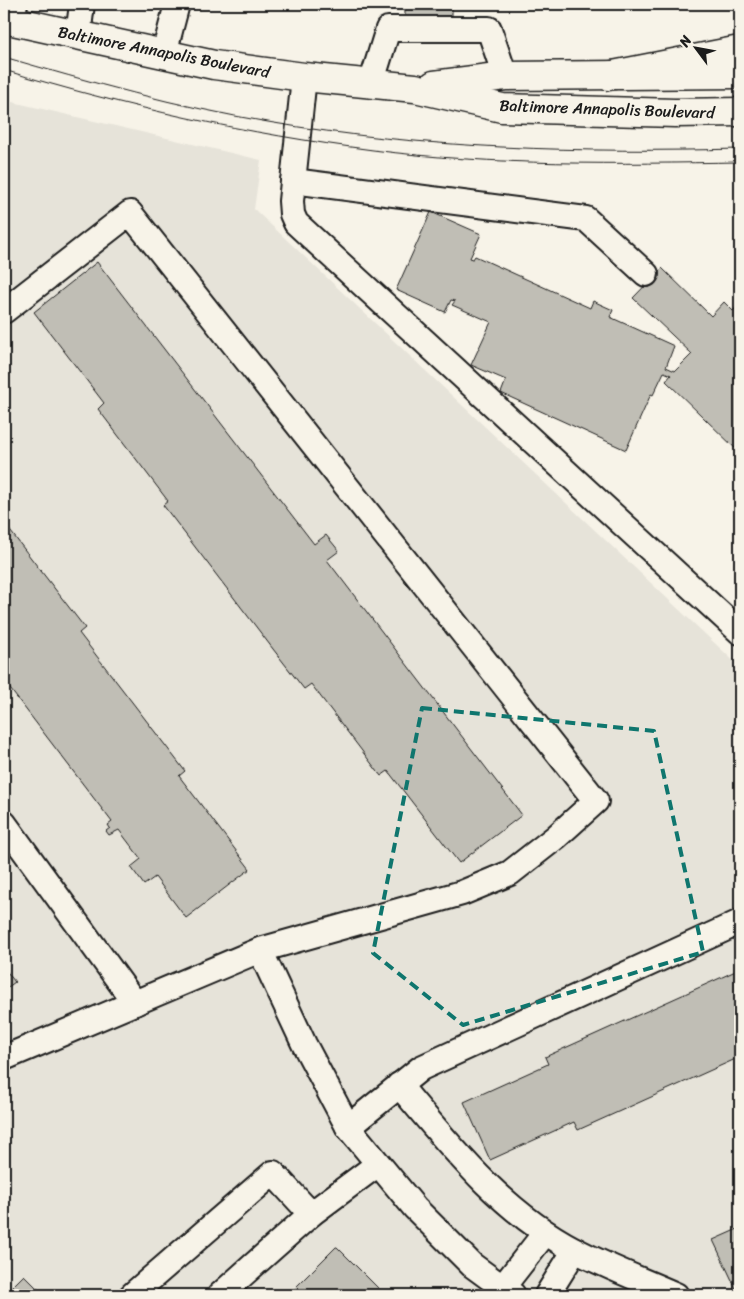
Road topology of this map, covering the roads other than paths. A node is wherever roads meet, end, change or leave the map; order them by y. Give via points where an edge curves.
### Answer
1 (82, 4) edge
2 (177, 4) edge
3 (10, 15) edge
4 (78, 36) junction
5 (740, 50) edge
6 (164, 54) junction
7 (740, 74) edge
8 (505, 76) junction
9 (608, 76) junction
10 (304, 77) junction
11 (371, 84) junction
12 (415, 88) junction
13 (740, 112) edge
14 (293, 181) junction
15 (646, 274) dead end
16 (4, 311) edge
17 (740, 632) edge
18 (4, 823) edge
19 (740, 922) edge
20 (260, 950) junction
21 (135, 1002) junction
22 (4, 1058) edge
23 (399, 1085) junction
24 (348, 1127) junction
25 (378, 1164) junction
26 (311, 1214) junction
27 (545, 1233) junction
28 (575, 1250) junction
29 (508, 1292) edge
30 (132, 1295) edge
31 (220, 1295) edge
32 (547, 1295) edge
33 (676, 1295) edge

1 - 4 street
2 - 6 street
3 - 4 main road, Baltimore Annapolis Boulevard
4 - 6 main road, Baltimore Annapolis Boulevard
5 - 9 main road
6 - 10 main road, Baltimore Annapolis Boulevard via 214,65
7 - 9 main road, Baltimore Annapolis Boulevard
8 - 9 main road, Baltimore Annapolis Boulevard
8 - 11 street via 489,29 388,29
8 - 12 main road, Baltimore Annapolis Boulevard
10 - 11 main road, Baltimore Annapolis Boulevard
10 - 14 street
11 - 12 main road, Baltimore Annapolis Boulevard
12 - 13 main road, Baltimore Annapolis Boulevard via 502,108
14 - 15 street via 586,219
14 - 17 street via 291,201 296,223
16 - 20 street via 130,213 596,801 510,872 462,893
18 - 21 street
19 - 23 street via 420,1068
20 - 21 street
20 - 24 street
21 - 22 street
23 - 24 street
23 - 27 street via 471,1171
24 - 25 street
25 - 26 street
25 - 29 street via 415,1208 472,1265
26 - 30 street via 273,1174
26 - 31 street
27 - 28 street
27 - 29 street
28 - 32 street
28 - 33 street

